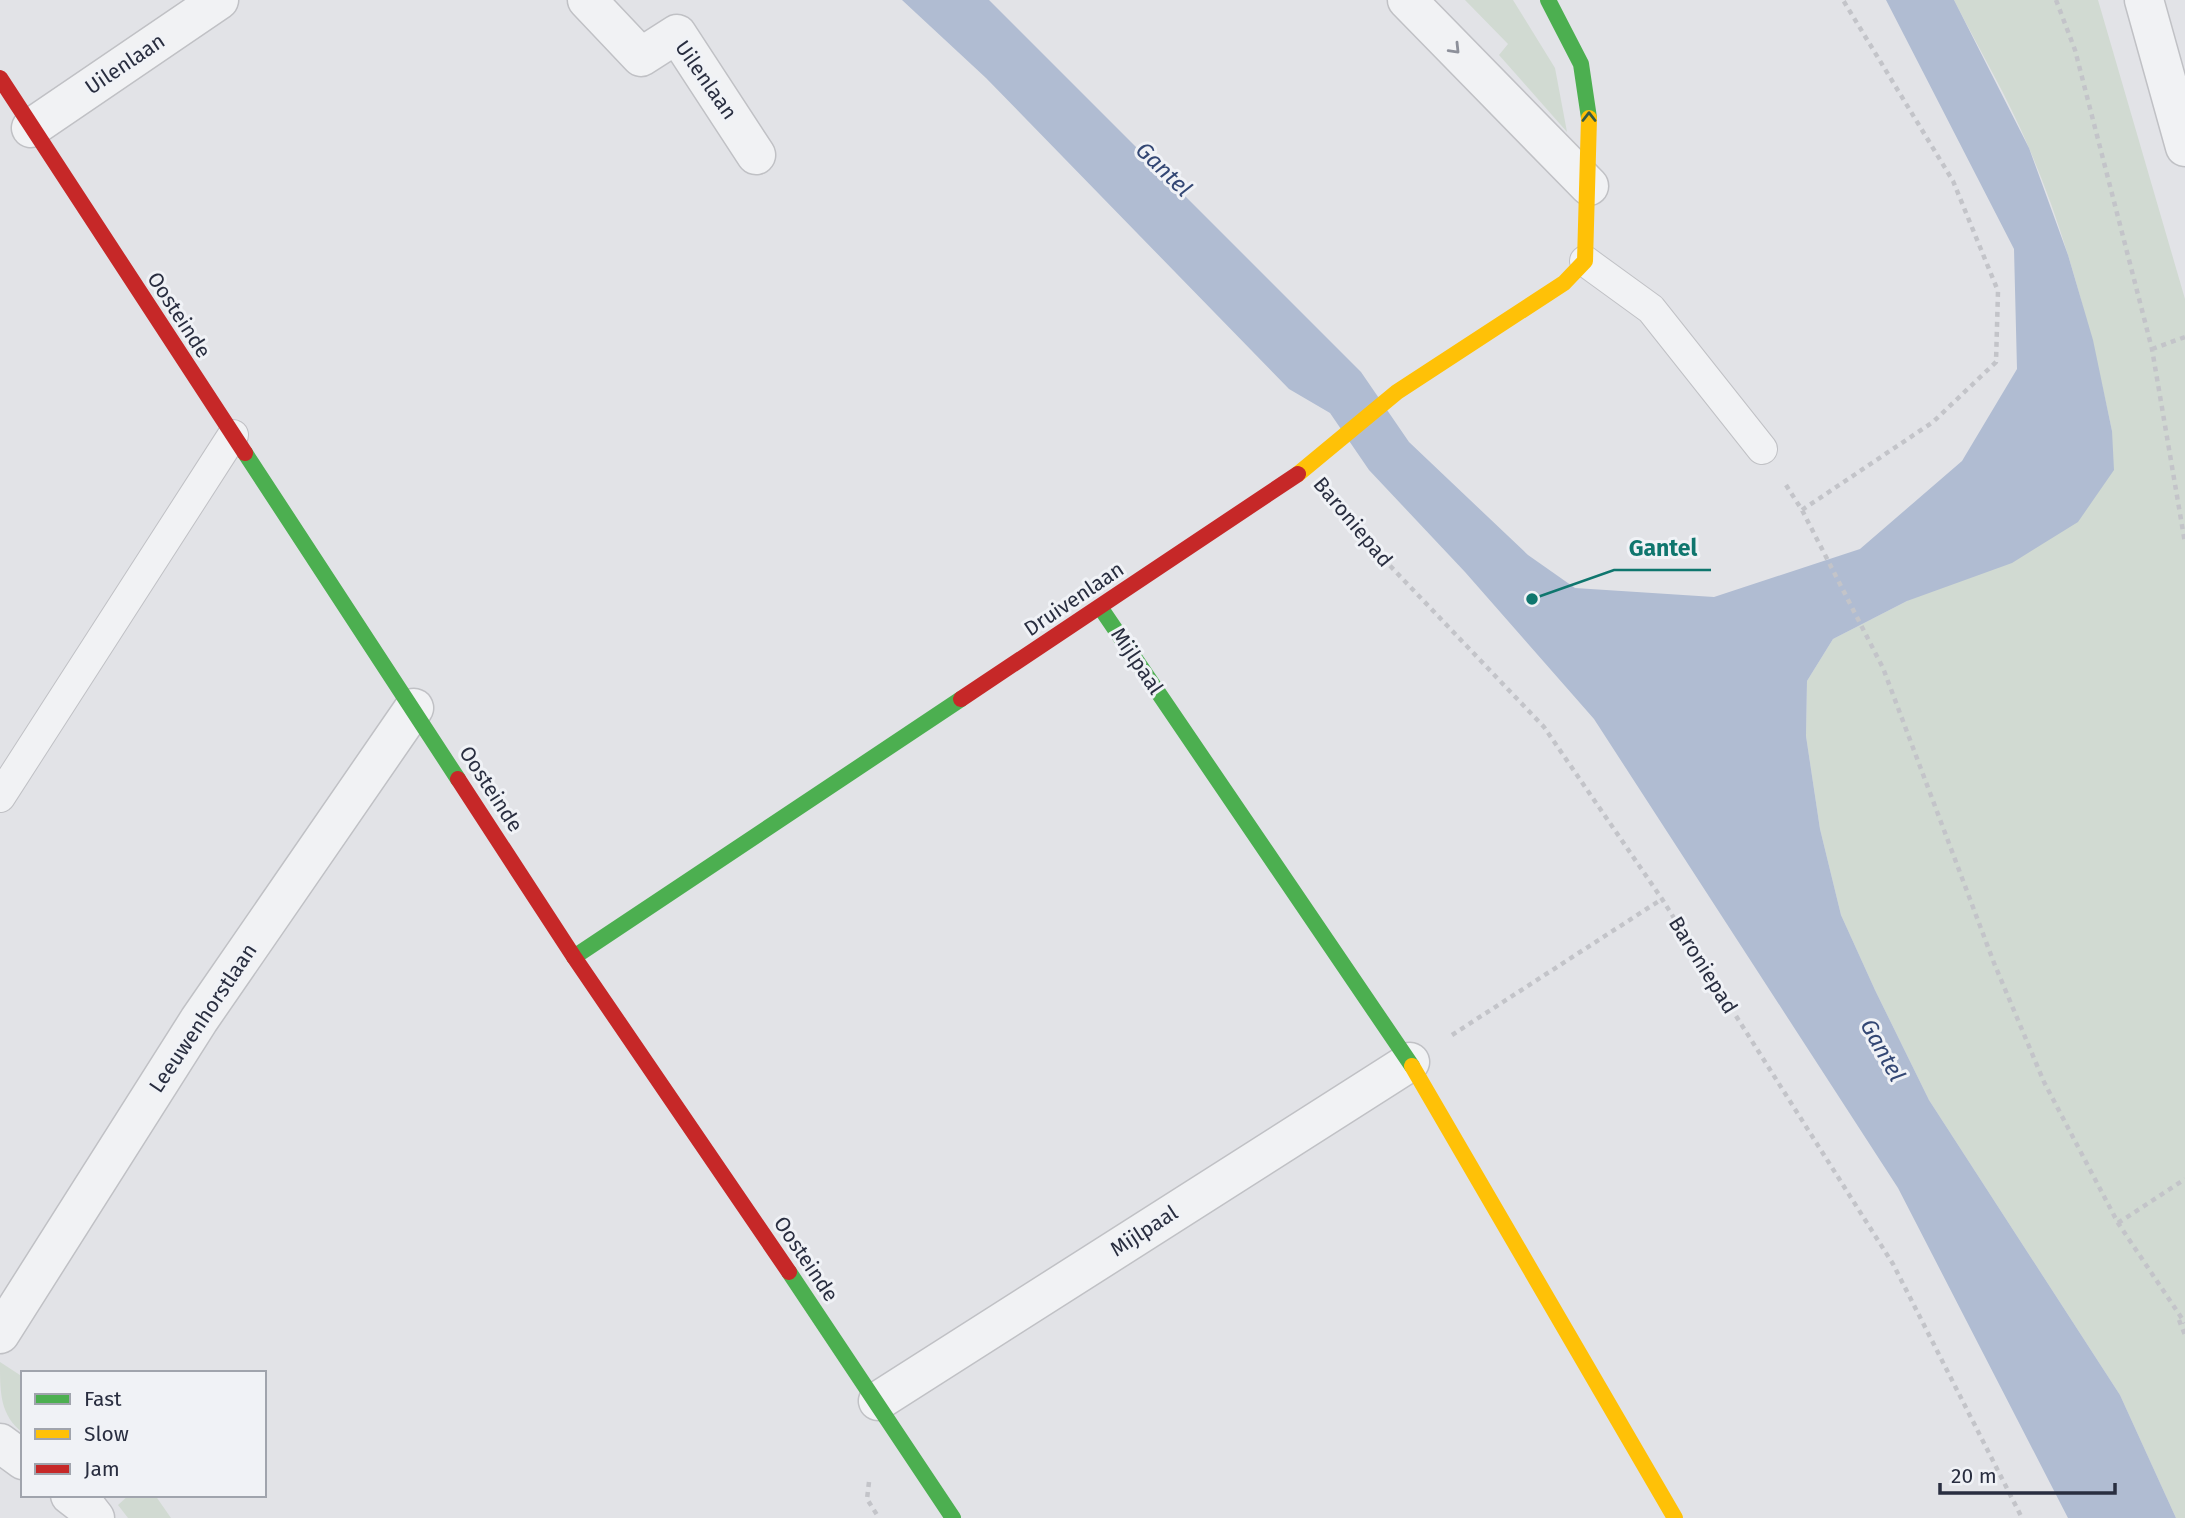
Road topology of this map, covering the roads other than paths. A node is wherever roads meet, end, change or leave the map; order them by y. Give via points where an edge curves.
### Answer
1 (219, 0) edge
2 (587, 0) edge
3 (1407, 0) edge
4 (1548, 0) edge
5 (2144, 0) edge
6 (0, 78) edge
7 (31, 128) junction
8 (2185, 147) edge
9 (756, 155) dead end
10 (1589, 186) junction
11 (1585, 261) junction
12 (233, 435) junction
13 (1762, 449) road end
14 (1100, 607) junction
15 (414, 708) junction
16 (0, 797) edge
17 (574, 957) junction
18 (1410, 1062) junction
19 (0, 1334) edge
20 (878, 1401) junction
21 (0, 1443) edge
22 (21, 1459) edge
23 (73, 1497) edge
24 (95, 1518) edge
25 (953, 1518) edge
26 (1675, 1518) edge

1 - 7 street, Uilenlaan
2 - 9 street, Uilenlaan via 641,57 677,34
3 -> 10 street
10 -> 4 street via 1589,105 1581,64
5 - 8 street
6 - 7 street, Oosteinde
7 - 12 street, Oosteinde
10 - 11 street
11 - 13 lane via 1651,309
11 - 14 street, Druivenlaan via 1564,283 1338,435 1307,468
12 - 15 street, Oosteinde
12 - 16 lane
14 - 17 street, Druivenlaan
14 - 18 street, Mijlpaal
15 - 17 street, Oosteinde
15 - 19 street, Leeuwenhorstlaan via 199,1020
17 - 20 street, Oosteinde
18 - 20 street, Mijlpaal
18 - 26 street, Mijlpaal
20 - 25 street, Oosteinde
21 - 22 street
23 - 24 street

